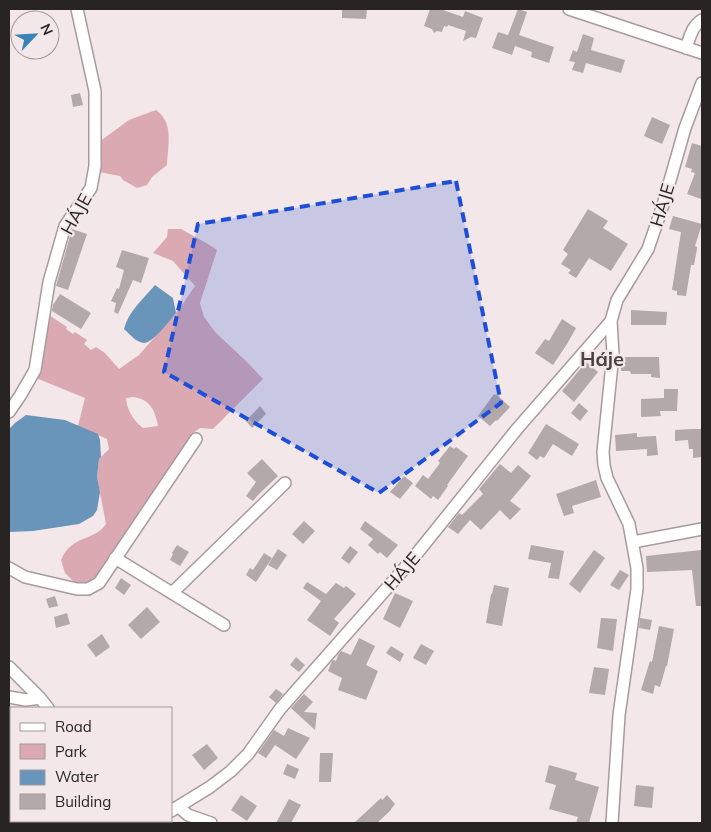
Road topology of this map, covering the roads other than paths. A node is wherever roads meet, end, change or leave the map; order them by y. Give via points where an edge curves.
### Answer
1 (77, 9) edge
2 (569, 9) edge
3 (702, 20) edge
4 (686, 48) junction
5 (702, 53) edge
6 (702, 84) edge
7 (612, 321) junction
8 (9, 412) edge
9 (196, 439) dead end
10 (285, 483) dead end
11 (702, 529) edge
12 (633, 542) junction
13 (115, 558) junction
14 (9, 568) edge
15 (172, 593) junction
16 (224, 625) dead end
17 (9, 667) edge
18 (9, 697) edge
19 (40, 698) junction
20 (47, 707) edge
21 (175, 809) edge
22 (211, 823) edge
23 (612, 823) edge

1 - 8 street, HÁJE via 95,91 95,166 91,188 65,226 49,282 35,370
2 - 4 street
3 - 4 street via 694,27
4 - 5 street
6 - 7 street, HÁJE via 648,249 617,300
7 - 12 street, HÁJE via 613,354 604,465 629,524
7 - 21 street, HÁJE via 517,429 410,562 280,709 248,754 210,787
9 - 13 street
10 - 15 street
11 - 12 street
12 - 23 street, HÁJE via 637,589 619,715
13 - 14 street via 98,583 88,589 25,577
13 - 15 street
15 - 16 street
17 - 19 street
18 - 19 street
19 - 20 street
21 - 22 street, HÁJE

